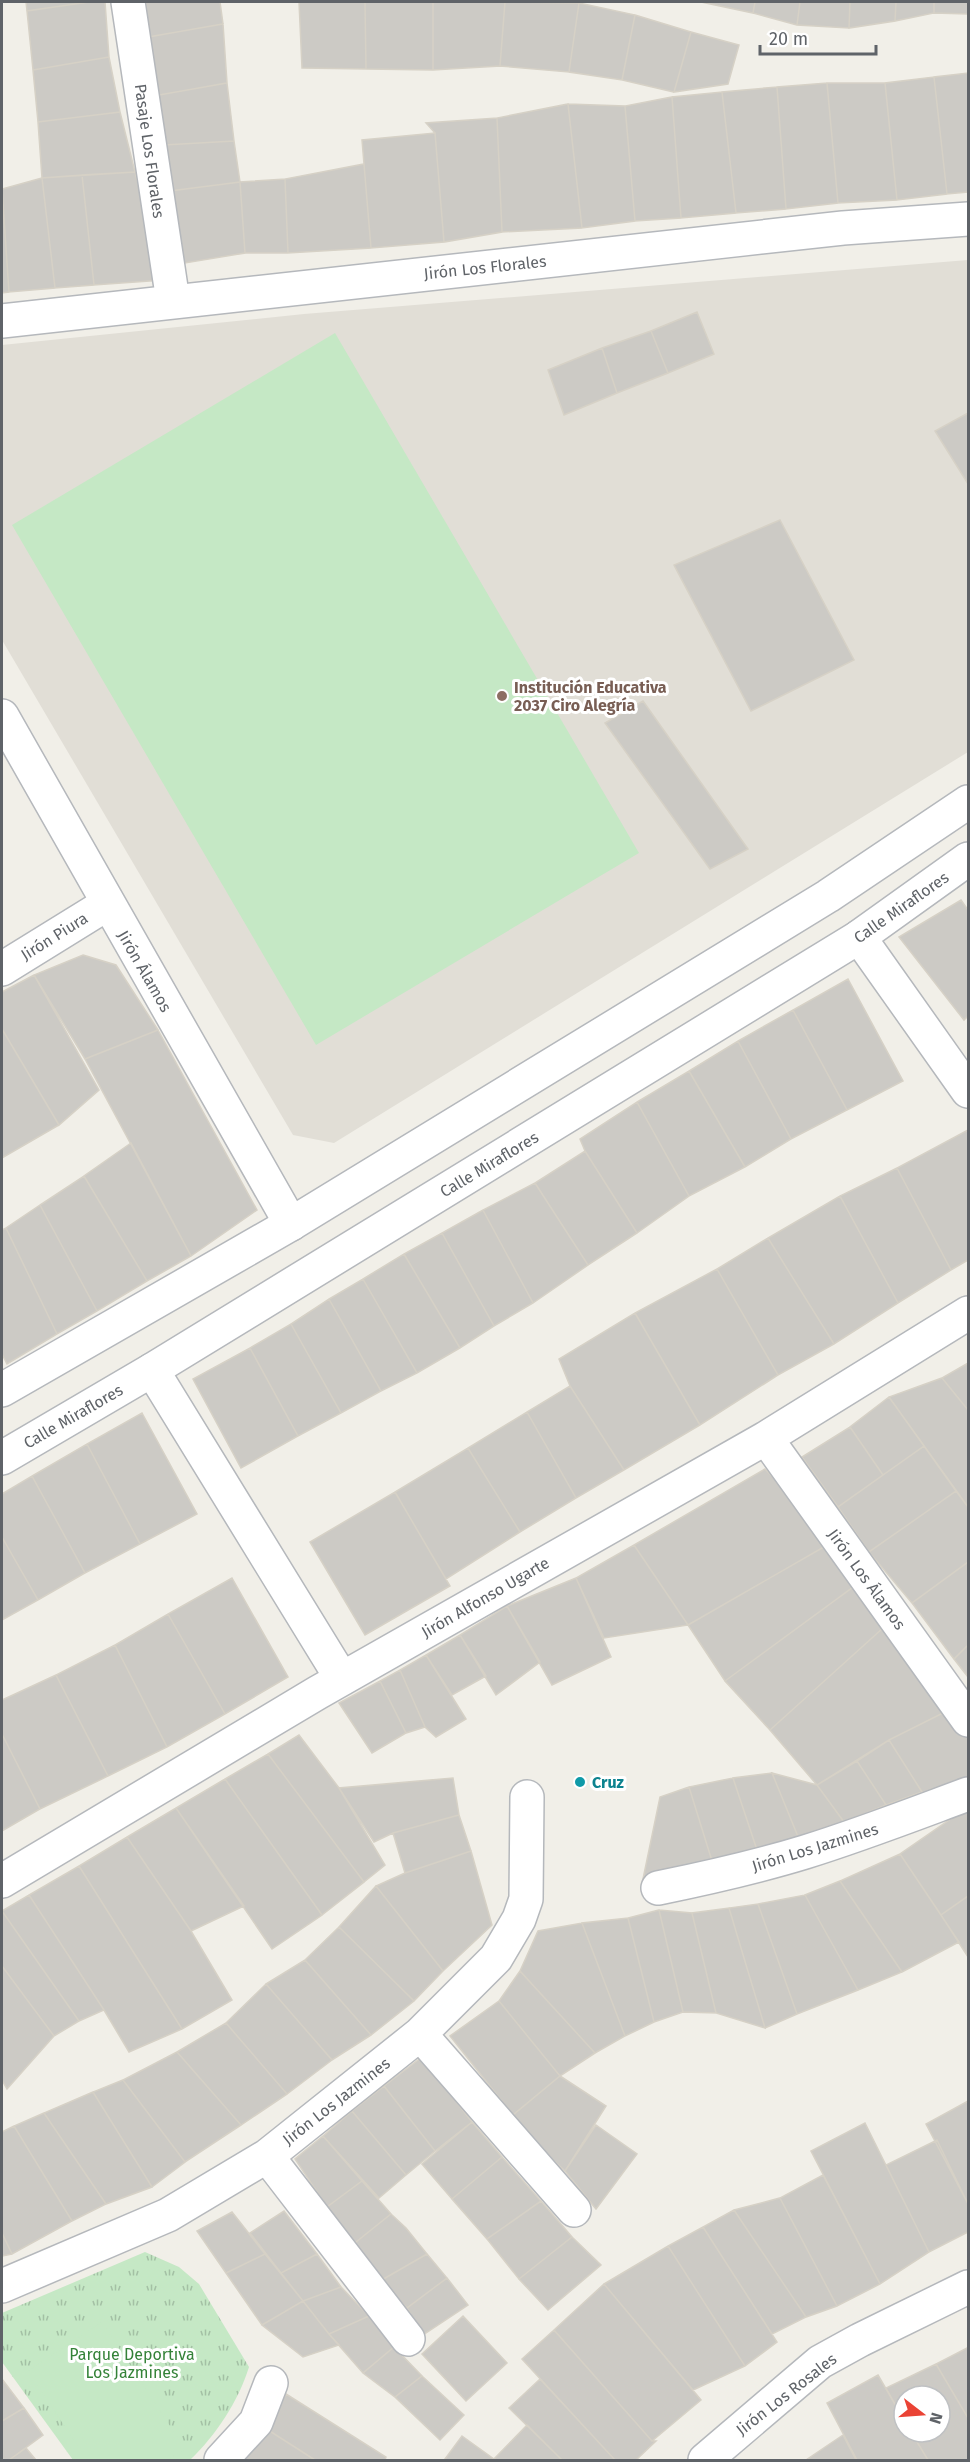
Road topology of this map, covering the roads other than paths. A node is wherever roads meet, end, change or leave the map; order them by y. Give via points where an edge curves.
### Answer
1 (128, 2) edge
2 (969, 219) edge
3 (172, 301) junction
4 (2, 321) edge
5 (2, 716) edge
6 (969, 802) edge
7 (969, 859) edge
8 (107, 904) junction
9 (859, 937) junction
10 (2, 969) edge
11 (969, 1091) edge
12 (291, 1224) junction
13 (969, 1313) edge
14 (152, 1370) junction
15 (2, 1390) edge
16 (766, 1438) junction
17 (2, 1458) edge
18 (342, 1679) junction
19 (969, 1720) edge
20 (969, 1794) edge
21 (527, 1797) dead end
22 (2, 1881) edge
23 (658, 1888) dead end
24 (420, 2034) junction
25 (267, 2156) junction
26 (574, 2210) dead end
27 (2, 2286) edge
28 (969, 2287) edge
29 (408, 2339) dead end
30 (271, 2383) dead end
31 (221, 2460) edge
32 (705, 2460) edge

1 - 3 street, Pasaje Los Florales
2 - 3 street, Jirón Los Florales via 832,229
3 - 4 street, Jirón Los Florales
5 - 8 street, Jirón Álamos
6 - 12 street via 828,896
7 - 9 street, Calle Miraflores
8 - 10 street, Jirón Piura
8 - 12 street, Jirón Álamos
9 - 11 street
9 - 14 street, Calle Miraflores
12 - 15 street
13 - 16 street, Jirón Alfonso Ugarte
14 - 17 street, Calle Miraflores
14 - 18 street
16 - 18 street, Jirón Alfonso Ugarte
16 - 19 street, Jirón Los Álamos
18 - 22 street, Jirón Alfonso Ugarte
20 - 23 street, Jirón Los Jazmines via 805,1852
21 - 24 street, Jirón Los Jazmines via 526,1899 519,1919 496,1958
24 - 25 street, Jirón Los Jazmines
24 - 26 street
25 - 27 street, Jirón Los Jazmines via 168,2215
25 - 29 street
28 - 32 street, Jirón Los Rosales via 820,2362
30 - 31 street via 256,2422

